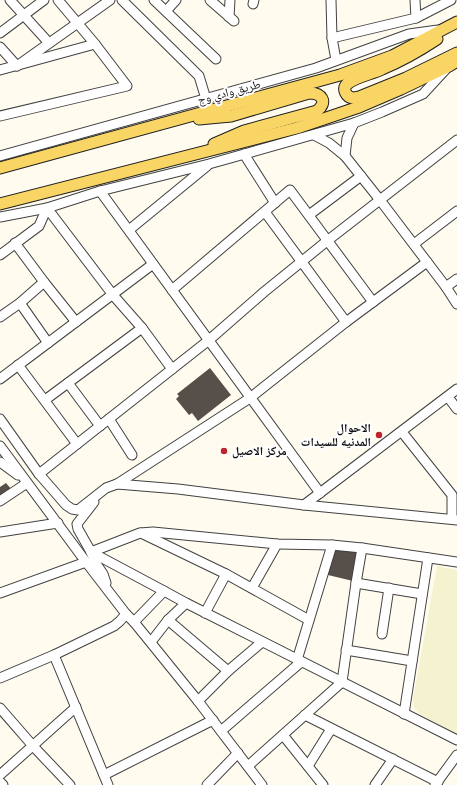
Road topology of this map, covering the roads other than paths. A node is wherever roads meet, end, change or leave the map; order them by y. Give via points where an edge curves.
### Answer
1 (10, 0) edge
2 (44, 0) edge
3 (58, 0) edge
4 (110, 0) edge
5 (122, 0) edge
6 (154, 0) edge
7 (176, 0) edge
8 (210, 0) edge
9 (230, 0) edge
10 (331, 0) edge
11 (415, 0) edge
12 (451, 0) edge
13 (166, 11) junction
14 (24, 15) junction
15 (416, 18) junction
16 (457, 22) edge
17 (78, 23) junction
18 (457, 25) edge
19 (441, 30) junction
20 (0, 33) edge
21 (332, 38) junction
22 (49, 43) junction
23 (95, 44) junction
24 (0, 47) edge
25 (457, 53) edge
26 (216, 59) dead end
27 (336, 60) junction
28 (453, 64) edge
29 (17, 66) junction
30 (0, 70) edge
31 (206, 99) junction
32 (0, 116) edge
33 (174, 121) junction
34 (354, 123) junction
35 (314, 135) junction
36 (457, 140) edge
37 (244, 154) junction
38 (0, 156) edge
39 (345, 156) junction
40 (184, 157) junction
41 (209, 164) junction
42 (0, 168) edge
43 (361, 176) junction
44 (100, 191) junction
45 (380, 200) junction
46 (275, 203) junction
47 (0, 204) edge
48 (46, 208) junction
49 (457, 211) edge
50 (265, 212) junction
51 (309, 215) junction
52 (0, 217) edge
53 (129, 230) junction
54 (327, 241) junction
55 (15, 243) junction
56 (414, 244) junction
57 (0, 255) edge
58 (302, 262) junction
59 (427, 262) junction
60 (153, 264) junction
61 (457, 279) edge
62 (44, 282) junction
63 (446, 287) junction
64 (172, 290) junction
65 (113, 295) junction
66 (373, 302) junction
67 (20, 303) junction
68 (457, 304) edge
69 (0, 317) edge
70 (76, 322) junction
71 (346, 322) junction
72 (142, 328) junction
73 (209, 340) junction
74 (48, 342) junction
75 (18, 365) junction
76 (172, 369) junction
77 (0, 379) edge
78 (68, 383) junction
79 (457, 390) edge
80 (448, 397) junction
81 (250, 398) junction
82 (45, 400) junction
83 (457, 409) edge
84 (109, 419) junction
85 (0, 420) edge
86 (100, 426) junction
87 (402, 432) junction
88 (77, 444) junction
89 (0, 446) edge
90 (132, 455) dead end
91 (0, 462) edge
92 (39, 474) junction
93 (26, 481) junction
94 (117, 484) junction
95 (106, 488) junction
96 (320, 493) junction
97 (455, 493) edge
98 (0, 501) edge
99 (304, 505) junction
100 (455, 519) edge
101 (58, 523) junction
102 (0, 532) edge
103 (140, 533) junction
104 (277, 544) junction
105 (332, 545) junction
106 (362, 548) junction
107 (91, 552) junction
108 (428, 558) junction
109 (86, 562) junction
110 (457, 562) edge
111 (226, 574) junction
112 (356, 583) junction
113 (252, 588) junction
114 (389, 588) junction
115 (164, 591) junction
116 (109, 592) junction
117 (0, 593) edge
118 (422, 594) junction
119 (186, 603) junction
120 (205, 613) junction
121 (126, 614) junction
122 (168, 620) junction
123 (309, 620) junction
124 (134, 622) junction
125 (382, 634) dead end
126 (151, 642) junction
127 (262, 642) junction
128 (346, 650) junction
129 (54, 655) junction
130 (299, 661) junction
131 (412, 662) junction
132 (228, 671) junction
133 (0, 678) edge
134 (342, 682) junction
135 (198, 701) junction
136 (76, 707) junction
137 (0, 708) edge
138 (404, 714) junction
139 (305, 715) junction
140 (213, 720) junction
141 (332, 729) junction
142 (222, 731) junction
143 (283, 735) junction
144 (457, 740) edge
145 (33, 746) junction
146 (238, 753) junction
147 (457, 755) edge
148 (393, 759) junction
149 (248, 766) junction
150 (308, 766) junction
151 (104, 774) junction
152 (0, 775) edge
153 (0, 782) edge
154 (437, 783) edge
155 (3, 785) edge
156 (70, 785) edge
157 (108, 785) edge
158 (207, 785) edge
159 (262, 785) edge
160 (323, 785) edge
161 (375, 785) edge

1 - 14 street
2 - 14 street
3 - 17 street
4 - 17 street
5 - 31 street via 198,76
6 - 13 street
7 - 13 street
8 - 9 street via 232,19
10 - 21 street
11 - 15 street
12 - 15 street
13 - 26 street
14 - 20 street
14 - 22 street
15 - 21 street
16 - 19 main road, طريق وادي وج
17 - 22 street
17 - 23 street
18 - 25 main road via 418,52 347,84 345,91 352,98 359,97
19 - 27 street via 409,34
19 - 33 main road, طريق وادي وج via 392,56 340,75
21 - 27 street
22 - 29 street
23 - 29 street
23 - 32 street via 127,86
24 - 29 street
27 - 31 street
28 - 34 street via 422,94
28 - 40 main road via 359,107 297,128
29 - 30 street
31 - 38 street
33 - 40 main road via 231,116 309,93 319,94 322,99 322,107 317,111 244,131
33 - 42 main road, طريق وادي وج
34 - 35 street
34 - 39 street
35 - 37 street
35 - 39 street
36 - 45 street
37 - 41 street
37 - 46 street
39 - 43 street
40 - 47 main road
41 - 44 street
41 - 53 street
43 - 45 street
43 - 51 street
44 - 48 street
44 - 53 street
45 - 54 street
45 - 56 street
46 - 50 street
46 - 51 street via 290,190
48 - 52 street
48 - 55 street via 39,226
48 - 65 street
49 - 56 street
50 - 58 street
50 - 64 street
51 - 54 street
53 - 60 street
54 - 58 street
54 - 66 street
55 - 57 street
55 - 62 street
56 - 59 street
58 - 71 street
58 - 73 street
59 - 63 street
59 - 66 street
60 - 64 street
60 - 65 street
61 - 63 street
62 - 67 street
62 - 70 street
63 - 68 street
64 - 73 street
65 - 70 street
65 - 72 street
66 - 71 street
67 - 69 street
67 - 74 street
70 - 74 street
71 - 81 street
72 - 76 street
72 - 78 street
73 - 76 street
73 - 81 street
74 - 75 street
75 - 77 street
75 - 82 street
76 - 84 street
78 - 82 street
78 - 86 street
79 - 80 street
80 - 83 street
80 - 87 street
81 - 94 street
81 - 96 street
82 - 88 street
84 - 86 street
84 - 90 street
85 - 92 street
86 - 88 street
87 - 96 street
87 - 97 street
88 - 92 street
89 - 93 street
91 - 93 street
92 - 95 street via 66,505 78,510
93 - 98 street
93 - 101 street
94 - 95 street
94 - 99 street via 178,488
95 - 107 street via 78,524 78,529
96 - 99 street
97 - 100 street
99 - 100 street
101 - 102 street
101 - 109 street
103 - 104 street via 153,532
103 - 107 street
103 - 111 street
104 - 105 street
104 - 113 street
105 - 106 street
105 - 123 street
106 - 108 street
106 - 112 street
107 - 115 street
107 - 116 street
108 - 110 street
108 - 118 street
109 - 116 street
109 - 117 street
111 - 113 street
111 - 120 street
112 - 114 street
112 - 128 street
113 - 123 street
114 - 118 street
114 - 125 street
115 - 119 street
115 - 124 street
116 - 121 street
118 - 131 street
119 - 120 street
119 - 122 street
120 - 127 street
121 - 124 street
121 - 129 street via 114,626
122 - 126 street
122 - 132 street
123 - 130 street
124 - 126 street
126 - 135 street
127 - 130 street
127 - 132 street
128 - 131 street
128 - 134 street
129 - 133 street
129 - 136 street
130 - 134 street
130 - 142 street
131 - 138 street
132 - 135 street
134 - 138 street
134 - 139 street
135 - 140 street
136 - 145 street
136 - 151 street
137 - 145 street
138 - 144 street
139 - 141 street
139 - 143 street
140 - 142 street
140 - 151 street
141 - 148 street
141 - 150 street
142 - 146 street
143 - 149 street
143 - 150 street
145 - 152 street
145 - 156 street
146 - 149 street
146 - 158 street
147 - 154 street
148 - 154 street
148 - 161 street
149 - 159 street
150 - 160 street
151 - 157 street
153 - 155 street

